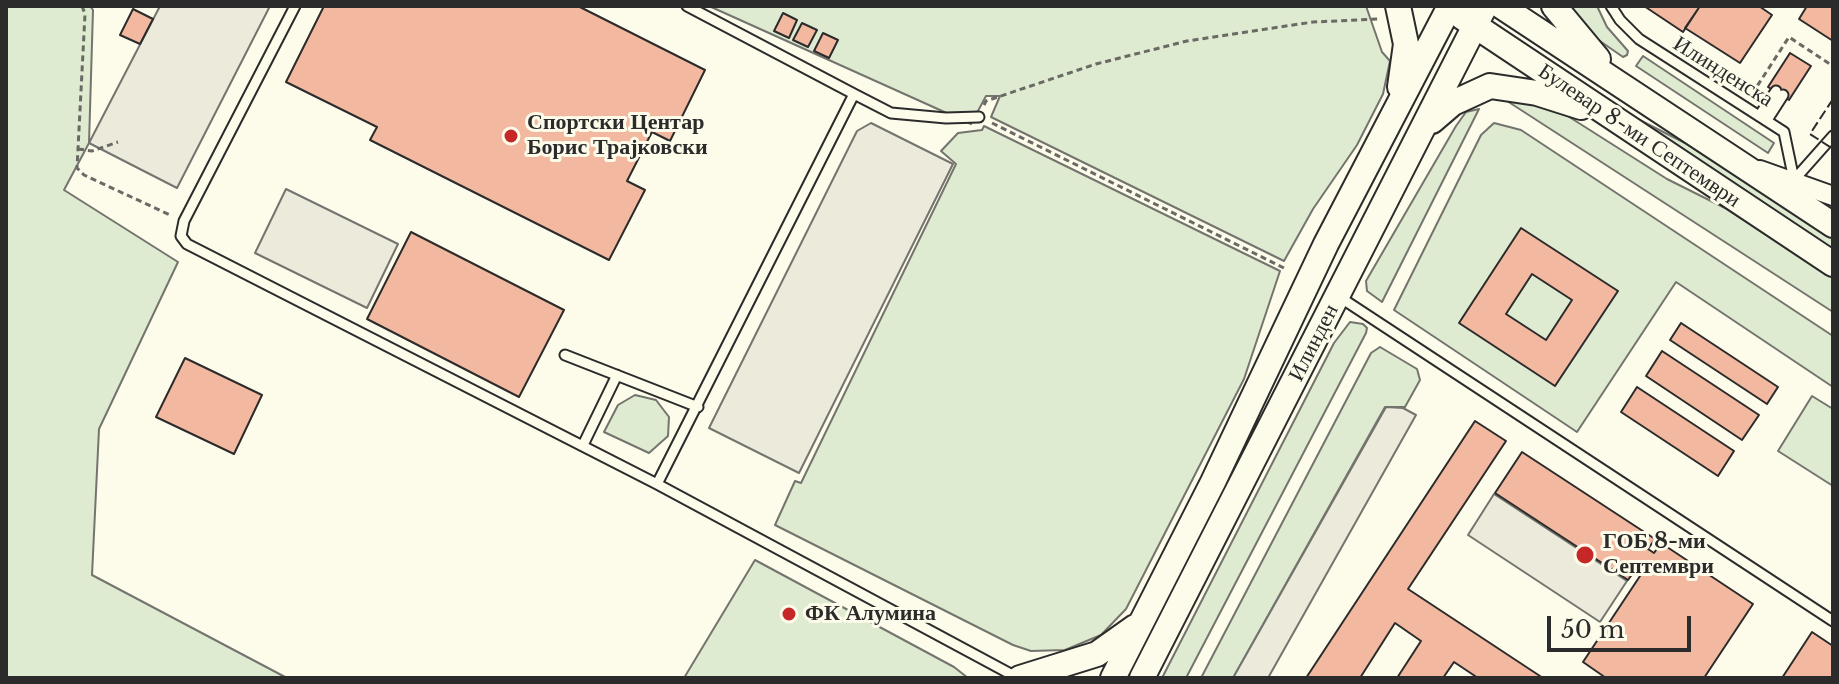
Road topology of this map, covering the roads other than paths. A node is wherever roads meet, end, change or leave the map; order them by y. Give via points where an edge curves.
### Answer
1 (295, 6) edge
2 (687, 6) edge
3 (1501, 6) edge
4 (1554, 6) edge
5 (1611, 6) edge
6 (1448, 7) edge
7 (1393, 12) edge
8 (1479, 16) edge
9 (1624, 87) junction
10 (1779, 93) dead end
11 (854, 94) junction
12 (1605, 114) junction
13 (979, 117) road end
14 (1763, 118) junction
15 (1390, 120) junction
16 (1419, 135) junction
17 (1833, 136) edge
18 (1737, 162) junction
19 (1794, 180) junction
20 (1833, 196) edge
21 (1833, 225) edge
22 (1833, 264) edge
23 (1338, 296) junction
24 (565, 355) dead end
25 (617, 375) junction
26 (698, 407) junction
27 (583, 445) junction
28 (657, 484) junction
29 (1147, 613) junction
30 (1833, 621) edge
31 (1019, 678) edge
32 (1113, 678) edge
33 (1142, 678) edge

1 - 27 lane via 181,236 191,247
2 - 11 lane
3 - 9 street, Булевар 8-ми Септември
4 - 9 street
5 - 14 lane, Илинденска via 1639,39
6 - 8 street, Булевар 8-ми Септември
6 - 15 street, Илинден
7 - 15 street via 1405,33 1405,57
8 - 12 street, Булевар 8-ми Септември
8 - 16 street, Илинден
9 - 18 street, Булевар 8-ми Септември
10 - 14 lane
11 - 13 lane via 891,113
11 - 26 lane
12 - 16 street via 1537,93 1490,86 1453,103
12 - 22 street, Булевар 8-ми Септември
14 - 19 lane, Илинденска via 1784,132
15 - 29 street, Илинден
16 - 23 street, Илинден
17 - 19 lane
18 - 19 street, Булевар 8-ми Септември
18 - 21 street, Булевар 8-ми Септември
19 - 20 street, Булевар 8-ми Септември
23 - 30 lane
23 - 33 street, Илинден
24 - 25 lane
25 - 26 lane
25 - 27 lane
26 - 28 lane
27 - 28 lane
28 - 31 lane
29 - 31 street via 1104,651
29 - 32 street, Илинден

